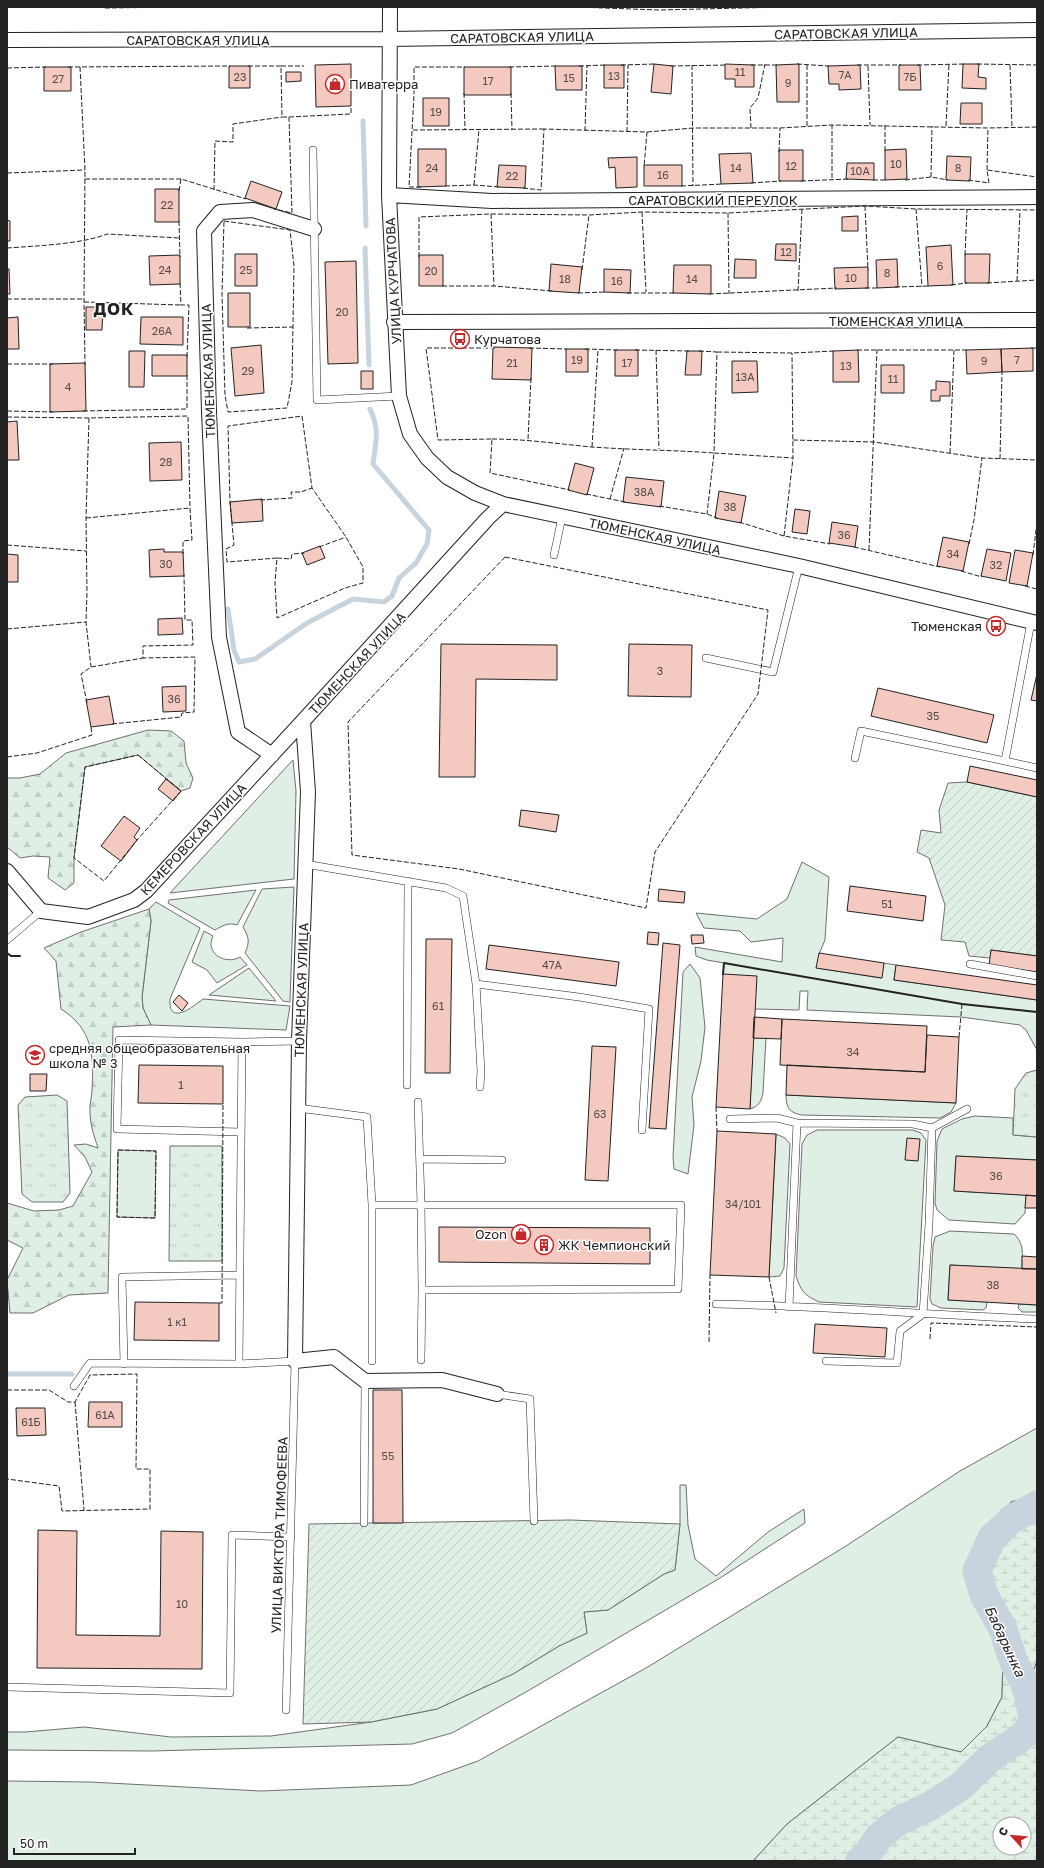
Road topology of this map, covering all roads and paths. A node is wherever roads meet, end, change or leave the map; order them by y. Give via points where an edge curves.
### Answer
1 (390, 7) edge
2 (1037, 30) edge
3 (389, 39) junction
4 (7, 40) edge
5 (313, 150) dead end
6 (389, 195) junction
7 (1037, 197) edge
8 (314, 229) junction
9 (1037, 320) edge
10 (394, 322) junction
11 (399, 396) junction
12 (503, 504) junction
13 (562, 517) junction
14 (554, 555) dead end
15 (799, 566) junction
16 (1034, 622) edge
17 (706, 658) dead end
18 (304, 721) junction
19 (272, 755) junction
20 (855, 758) dead end
21 (1005, 761) junction
22 (1037, 768) edge
23 (305, 864) junction
24 (7, 871) edge
25 (408, 881) junction
26 (41, 911) junction
27 (7, 940) edge
28 (970, 964) dead end
29 (1037, 976) edge
30 (476, 984) junction
31 (299, 1040) junction
32 (242, 1042) junction
33 (407, 1085) dead end
34 (480, 1087) dead end
35 (418, 1102) dead end
36 (298, 1108) junction
37 (967, 1109) dead end
38 (730, 1119) dead end
39 (797, 1123) junction
40 (932, 1128) junction
41 (642, 1130) dead end
42 (242, 1132) junction
43 (420, 1159) junction
44 (502, 1160) dead end
45 (372, 1205) junction
46 (421, 1205) junction
47 (239, 1275) junction
48 (422, 1290) junction
49 (716, 1304) dead end
50 (789, 1306) junction
51 (923, 1314) junction
52 (1037, 1319) edge
53 (422, 1360) dead end
54 (295, 1361) junction
55 (372, 1361) dead end
56 (826, 1361) dead end
57 (124, 1364) junction
58 (239, 1364) junction
59 (365, 1381) junction
60 (74, 1386) dead end
61 (497, 1394) joint
62 (534, 1521) dead end
63 (364, 1523) dead end
64 (291, 1537) junction
65 (7, 1687) edge
66 (286, 1710) dead end

1 - 3 street, УЛИЦА КУРЧАТОВА
2 - 3 street, САРАТОВСКАЯ УЛИЦА
3 - 4 street, САРАТОВСКАЯ УЛИЦА
3 - 6 street, УЛИЦА КУРЧАТОВА
5 - 8 lane
6 - 7 street, САРАТОВСКИЙ ПЕРЕУЛОК via 492,201
6 - 10 street, УЛИЦА КУРЧАТОВА
8 - 11 lane via 317,400
8 - 19 street, ТЮМЕНСКАЯ УЛИЦА via 253,210 220,212 204,231 219,637 238,732
9 - 10 street, ТЮМЕНСКАЯ УЛИЦА
10 - 11 street, УЛИЦА КУРЧАТОВА
11 - 12 street, УЛИЦА КУРЧАТОВА via 410,434 426,458 447,477 475,493
12 - 13 street, ТЮМЕНСКАЯ УЛИЦА
12 - 18 street, ТЮМЕНСКАЯ УЛИЦА
13 - 14 lane
13 - 15 street, ТЮМЕНСКАЯ УЛИЦА
15 - 16 street, ТЮМЕНСКАЯ УЛИЦА
15 - 17 lane via 773,672
16 - 21 lane
18 - 19 street, КЕМЕРОВСКАЯ УЛИЦА
18 - 23 street, ТЮМЕНСКАЯ УЛИЦА via 308,792
19 - 26 street, КЕМЕРОВСКАЯ УЛИЦА via 146,891 134,900 88,917
20 - 21 lane via 861,731
21 - 22 lane
23 - 25 lane
23 - 31 street, ТЮМЕНСКАЯ УЛИЦА
24 - 26 street
25 - 30 lane via 446,888 463,896
25 - 33 lane
26 - 27 lane
28 - 29 lane
30 - 34 lane
30 - 41 lane via 649,1009
31 - 32 lane
31 - 36 street, ТЮМЕНСКАЯ УЛИЦА
32 - 42 lane
32 - 42 lane via 119,1040 117,1129
35 - 43 lane
36 - 45 lane via 367,1117
36 - 54 street, ТЮМЕНСКАЯ УЛИЦА
37 - 40 lane
38 - 39 lane via 777,1118
39 - 40 lane via 913,1124
39 - 50 lane
40 - 51 lane
42 - 47 lane
43 - 44 lane
43 - 46 lane
45 - 46 lane
45 - 55 lane
46 - 48 lane
46 - 48 lane via 680,1205 678,1289
47 - 57 lane via 122,1277
47 - 58 lane
48 - 53 lane
49 - 50 lane
50 - 51 lane
51 - 52 lane
51 - 56 lane via 900,1331 897,1364
54 - 58 lane
54 - 59 street via 334,1357
54 - 64 lane, УЛИЦА ВИКТОРА ТИМОФЕЕВА
57 - 58 lane
57 - 60 lane via 90,1364
59 - 61 street via 442,1380
59 - 63 lane
61 - 62 lane via 530,1399
64 - 65 lane via 232,1536 230,1693
64 - 66 lane, УЛИЦА ВИКТОРА ТИМОФЕЕВА

